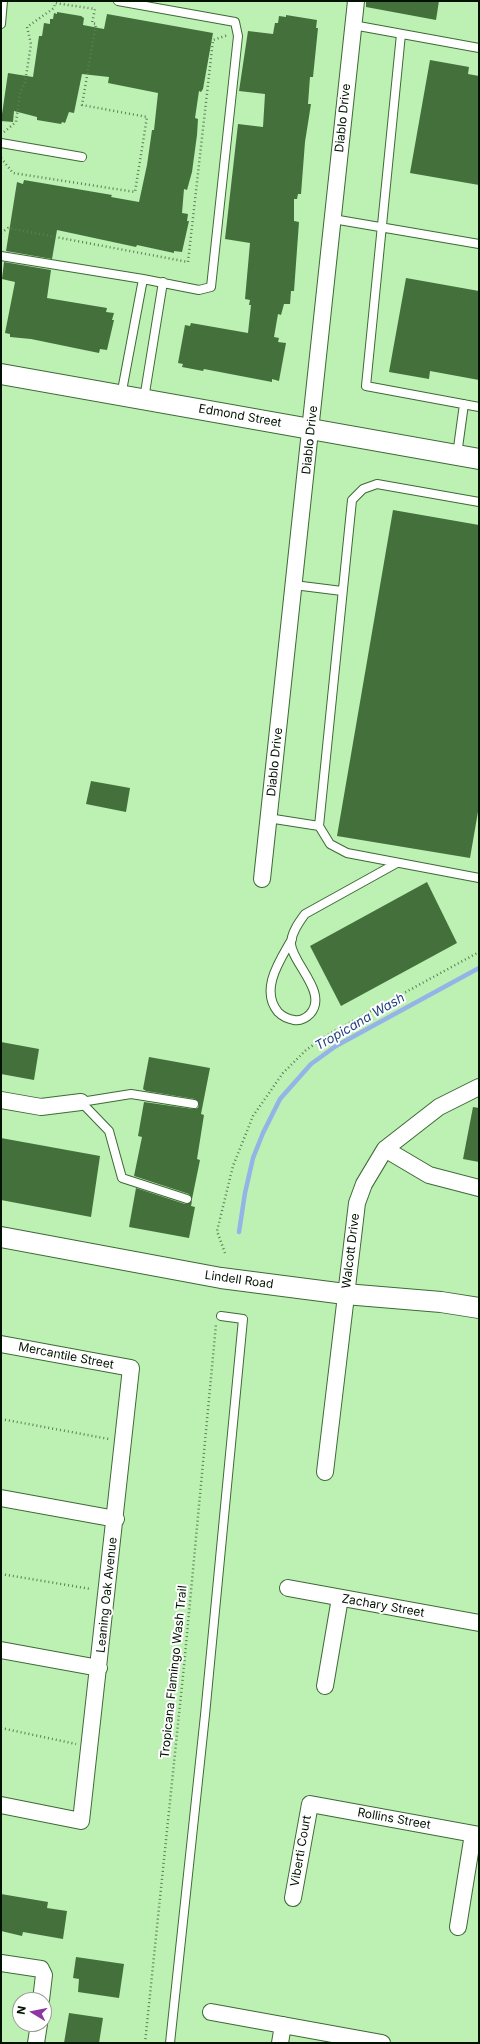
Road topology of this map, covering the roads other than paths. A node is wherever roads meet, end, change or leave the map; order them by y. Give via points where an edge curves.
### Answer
1 (3, 1) edge
2 (118, 1) edge
3 (356, 1) edge
4 (1, 24) edge
5 (353, 26) junction
6 (401, 34) junction
7 (479, 48) edge
8 (1, 141) edge
9 (82, 158) dead end
10 (333, 219) junction
11 (381, 227) junction
12 (479, 244) edge
13 (1, 256) edge
14 (143, 279) junction
15 (163, 282) junction
16 (1, 374) edge
17 (121, 396) junction
18 (144, 400) junction
19 (464, 404) junction
20 (479, 407) edge
21 (311, 428) junction
22 (456, 455) junction
23 (479, 459) edge
24 (479, 502) edge
25 (294, 585) junction
26 (342, 591) junction
27 (268, 818) junction
28 (319, 826) junction
29 (397, 863) junction
30 (479, 878) edge
31 (262, 879) dead end
32 (292, 939) junction
33 (479, 1087) edge
34 (1, 1100) edge
35 (81, 1102) junction
36 (194, 1104) dead end
37 (385, 1149) junction
38 (479, 1188) edge
39 (187, 1199) dead end
40 (1, 1237) edge
41 (345, 1294) junction
42 (479, 1308) edge
43 (219, 1317) road end
44 (1, 1344) edge
45 (131, 1368) joint
46 (325, 1472) dead end
47 (1, 1498) edge
48 (116, 1519) junction
49 (288, 1588) dead end
50 (340, 1598) junction
51 (479, 1623) edge
52 (1, 1650) edge
53 (99, 1668) junction
54 (325, 1686) dead end
55 (310, 1804) joint
56 (1, 1805) edge
57 (476, 1834) edge
58 (293, 1898) dead end
59 (458, 1927) dead end
60 (1, 1963) edge
61 (42, 1992) edge
62 (212, 2012) dead end
63 (283, 2025) junction
64 (37, 2032) edge
65 (36, 2043) edge
66 (170, 2043) edge
67 (280, 2043) edge
68 (382, 2043) edge

1 - 4 lane
2 - 15 lane via 235,22 238,36 211,287 199,290
3 - 5 street, Diablo Drive
5 - 6 lane
5 - 10 street, Diablo Drive
6 - 7 lane
6 - 11 lane
8 - 9 lane
10 - 11 lane
10 - 21 street, Diablo Drive
11 - 12 lane
11 - 19 lane via 366,386
13 - 14 lane
14 - 15 lane
14 - 17 lane
15 - 18 lane
16 - 17 street, Edmond Street
17 - 18 street, Edmond Street
18 - 21 street, Edmond Street
19 - 20 lane
19 - 22 lane
21 - 22 street, Edmond Street
21 - 25 street, Diablo Drive
22 - 23 street, Edmond Street
24 - 26 lane via 377,484 363,489 352,500
25 - 26 lane
25 - 27 street, Diablo Drive
26 - 28 lane
27 - 28 lane
27 - 31 street, Diablo Drive
28 - 29 lane via 330,844 347,854
29 - 30 lane
29 - 32 lane via 305,914 298,923
32 - 32 lane via 294,952 307,974 315,998 312,1011 301,1020 283,1016 276,1008 272,997 274,970
33 - 37 street, Walcott Drive via 439,1107
34 - 35 street via 41,1107
35 - 36 lane via 131,1094
35 - 39 lane via 109,1131 122,1178
37 - 38 street via 429,1176
37 - 41 street, Walcott Drive via 364,1184 357,1203
40 - 41 street, Lindell Road via 214,1277
41 - 42 street, Lindell Road via 441,1302
41 - 46 street, Walcott Drive
43 - 66 lane via 243,1319
44 - 45 street, Mercantile Street
45 - 48 street, Leaning Oak Avenue
47 - 48 street
48 - 53 street, Leaning Oak Avenue
49 - 50 street, Zachary Street
50 - 51 street, Zachary Street
50 - 54 street
52 - 53 street
53 - 56 street, Leaning Oak Avenue via 81,1821
55 - 57 street, Rollins Street
55 - 58 street, Viberti Court
57 - 59 street
60 - 61 street via 41,1969 44,1975
62 - 63 street
63 - 67 street
63 - 68 street
64 - 65 street

